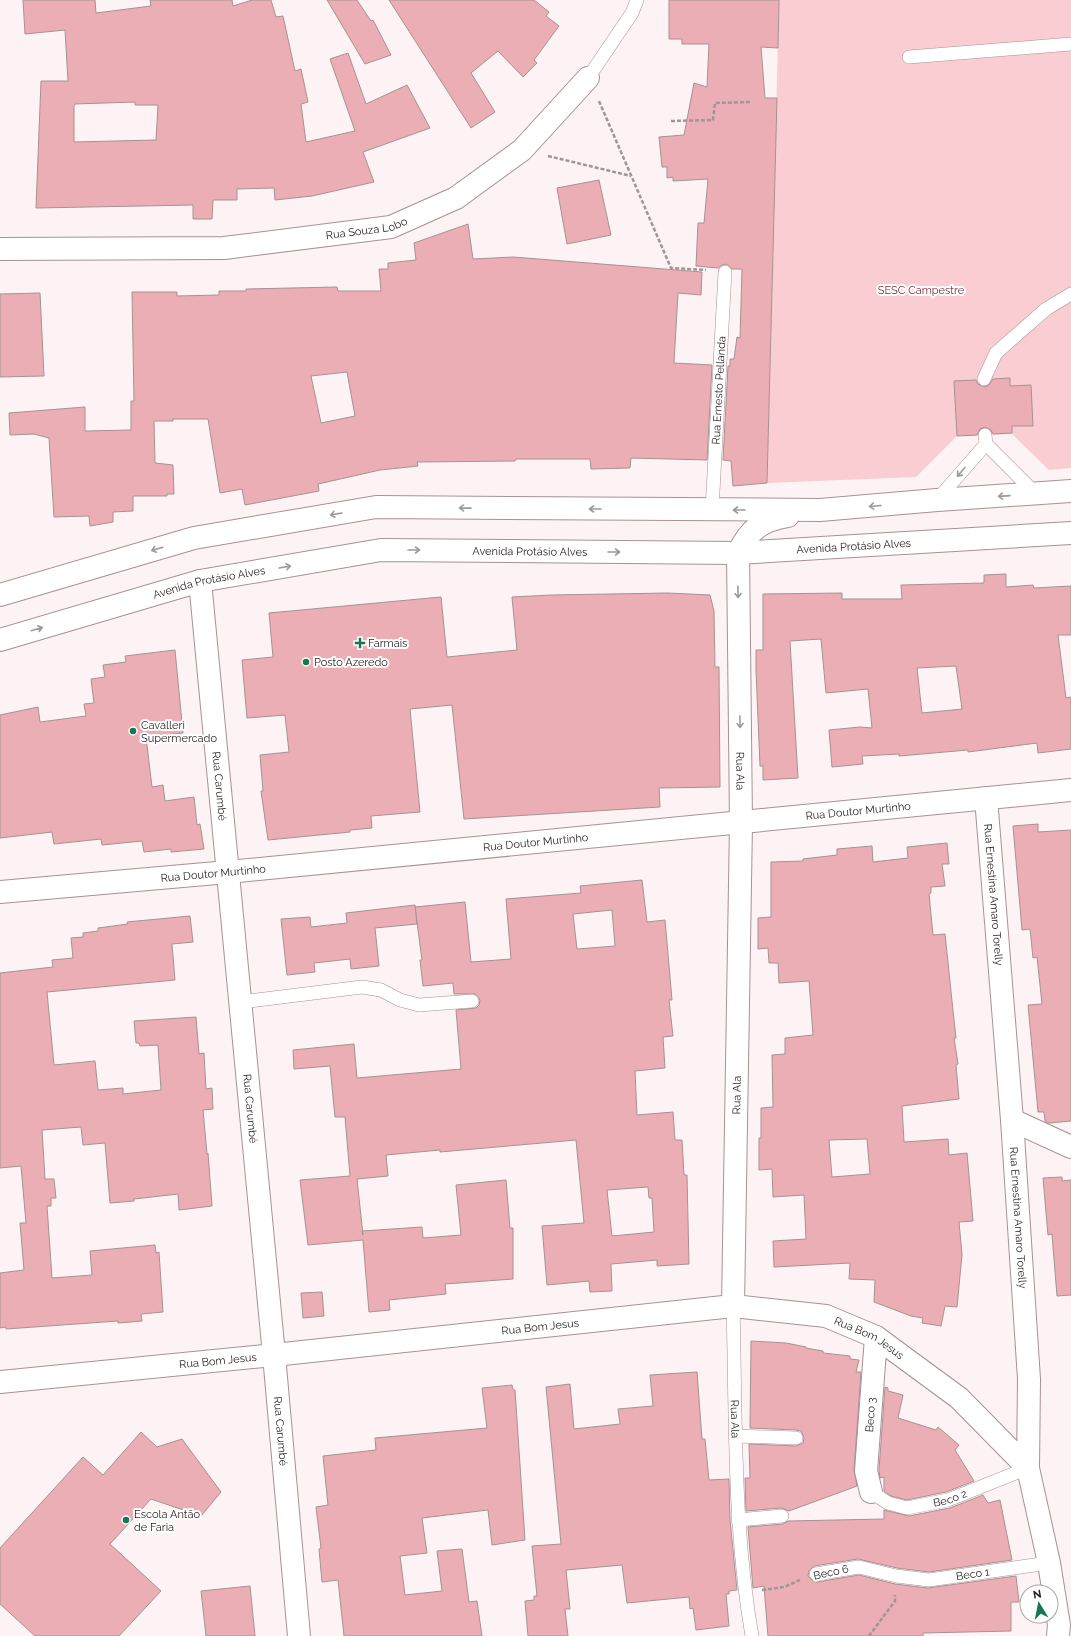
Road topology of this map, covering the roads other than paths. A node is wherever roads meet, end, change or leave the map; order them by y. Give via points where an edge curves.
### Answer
1 (637, 0) edge
2 (1071, 44) edge
3 (909, 58) dead end
4 (588, 78) joint
5 (0, 249) edge
6 (725, 272) road end
7 (1071, 294) edge
8 (984, 379) dead end
9 (1071, 491) edge
10 (1036, 494) junction
11 (937, 500) junction
12 (712, 510) junction
13 (820, 510) junction
14 (1071, 533) edge
15 (738, 553) junction
16 (200, 581) junction
17 (0, 595) edge
18 (0, 640) edge
19 (1071, 790) edge
20 (986, 798) junction
21 (741, 823) junction
22 (228, 872) junction
23 (0, 892) edge
24 (472, 1001) dead end
25 (241, 1002) junction
26 (1012, 1120) junction
27 (1071, 1147) edge
28 (734, 1306) junction
29 (876, 1338) junction
30 (274, 1355) junction
31 (0, 1382) edge
32 (736, 1436) junction
33 (796, 1438) dead end
34 (1028, 1468) junction
35 (872, 1492) joint
36 (782, 1516) dead end
37 (738, 1520) junction
38 (1048, 1563) junction
39 (816, 1574) road end
40 (896, 1576) joint
41 (299, 1636) edge
42 (752, 1636) edge
43 (1058, 1636) edge

1 - 4 lane, Rua Souza Lobo via 632,13
2 - 3 lane
4 - 5 street, Rua Souza Lobo via 522,150 456,198 391,227 224,248
6 - 12 lane, Rua Ernesto Pellanda
7 - 8 lane via 1046,309 996,353
9 - 10 street
10 -> 11 street
10 -> 11 lane via 986,439
11 -> 13 street
13 -> 12 street
12 -> 17 street via 376,507 194,538
13 - 15 street via 765,522 753,529
14 - 15 street, Avenida Protásio Alves
16 -> 15 street, Avenida Protásio Alves via 381,550
15 -> 21 street, Rua Ala
18 -> 16 street, Avenida Protásio Alves
16 - 22 street, Rua Carumbé
19 - 20 street, Rua Doutor Murtinho
20 - 21 street, Rua Doutor Murtinho
20 - 26 street, Rua Ernestina Amaro Torelly
21 - 22 street, Rua Doutor Murtinho
21 - 28 street, Rua Ala
22 - 23 street, Rua Doutor Murtinho
22 - 25 street, Rua Carumbé
24 - 25 lane via 419,1005 400,1000 381,990 362,987
25 - 30 street, Rua Carumbé
26 - 27 street
26 - 34 street, Rua Ernestina Amaro Torelly via 1029,1379
28 - 29 street, Rua Bom Jesus via 826,1316
28 - 30 street, Rua Bom Jesus
28 - 32 lane, Rua Ala
29 - 34 street, Rua Bom Jesus via 959,1398
29 - 35 street, Beco 3 via 866,1471
30 - 31 street, Rua Bom Jesus
30 - 41 street, Rua Carumbé
32 - 33 lane
32 - 37 lane, Rua Ala
34 - 35 lane, Beco 2 via 948,1500 907,1508 888,1503
34 - 38 street, Rua Ernestina Amaro Torelly
36 - 37 lane
37 - 42 lane, Rua Ala via 744,1592
38 - 40 lane, Beco 1 via 929,1580
38 - 43 street, Rua Ernestina Amaro Torelly via 1059,1625
39 - 40 lane, Beco 6 via 859,1567

